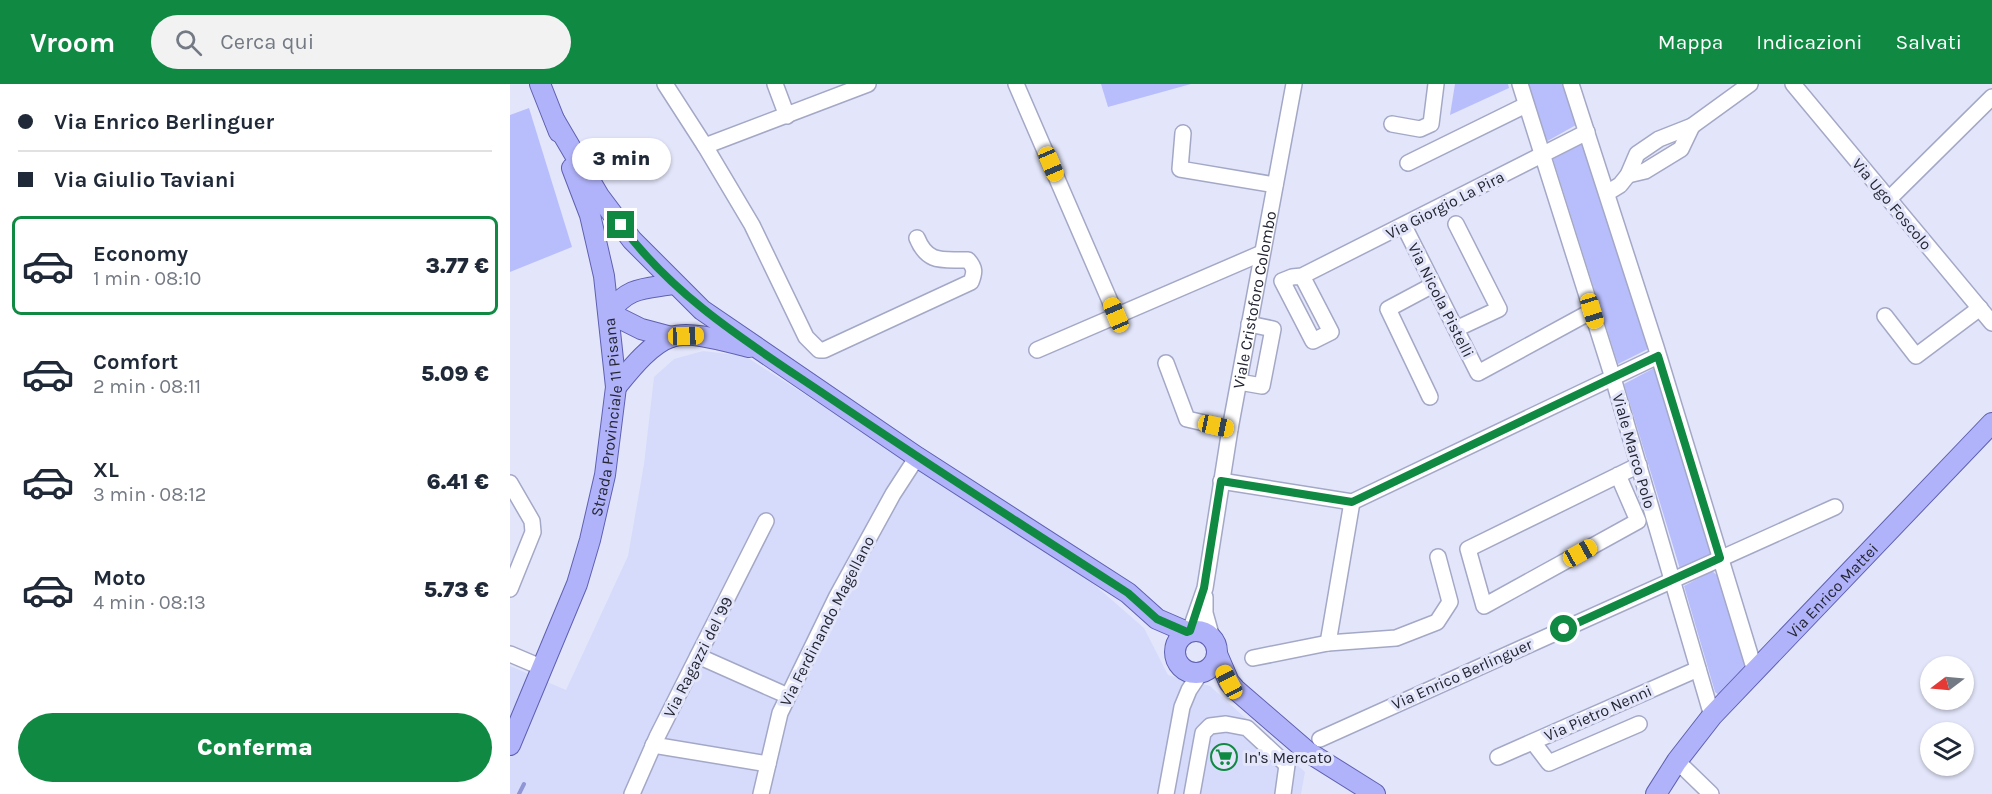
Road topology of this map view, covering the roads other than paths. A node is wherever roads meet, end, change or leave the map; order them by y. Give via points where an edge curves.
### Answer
1 (540, 84) edge
2 (665, 84) edge
3 (775, 84) edge
4 (868, 84) edge
5 (1016, 84) edge
6 (1293, 84) edge
7 (1436, 84) edge
8 (1520, 84) edge
9 (1571, 84) edge
10 (1750, 84) edge
11 (1793, 84) edge
12 (1992, 97) edge
13 (1526, 105) junction
14 (787, 116) junction
15 (555, 121) junction
16 (1392, 124) dead end
17 (1587, 132) junction
18 (1183, 133) dead end
19 (705, 146) junction
20 (1543, 155) junction
21 (1408, 163) dead end
22 (1275, 185) junction
23 (1607, 193) junction
24 (1889, 200) junction
25 (1456, 224) dead end
26 (1404, 226) junction
27 (917, 238) dead end
28 (1262, 253) junction
29 (1302, 276) dead end
30 (674, 284) junction
31 (1433, 285) junction
32 (1980, 308) junction
33 (1592, 311) junction
34 (609, 313) junction
35 (1116, 315) junction
36 (1885, 316) dead end
37 (1992, 323) edge
38 (1249, 324) junction
39 (1456, 329) junction
40 (671, 337) junction
41 (757, 349) junction
42 (1037, 350) dead end
43 (1658, 356) junction
44 (1166, 363) dead end
45 (1613, 378) junction
46 (1239, 381) junction
47 (616, 387) junction
48 (1430, 397) dead end
49 (1992, 423) edge
50 (1230, 429) junction
51 (917, 457) junction
52 (1639, 465) junction
53 (1618, 475) junction
54 (1221, 481) junction
55 (510, 483) edge
56 (1352, 502) junction
57 (1835, 507) dead end
58 (766, 521) dead end
59 (1438, 557) dead end
60 (1720, 558) junction
61 (1673, 581) junction
62 (1204, 588) junction
63 (510, 589) edge
64 (1157, 619) junction
65 (1188, 632) junction
66 (1328, 643) junction
67 (1214, 646) junction
68 (510, 654) edge
69 (698, 656) junction
70 (1175, 656) junction
71 (1253, 658) dead end
72 (543, 668) junction
73 (1698, 669) junction
74 (1755, 671) junction
75 (1202, 672) junction
76 (1229, 682) junction
77 (788, 696) junction
78 (1712, 716) junction
79 (1639, 724) dead end
80 (1533, 742) junction
81 (1312, 743) junction
82 (510, 745) edge
83 (653, 746) junction
84 (1174, 750) junction
85 (1199, 756) junction
86 (1498, 757) dead end
87 (1677, 761) junction
88 (768, 764) junction
89 (1287, 765) junction
90 (632, 794) edge
91 (761, 794) edge
92 (1166, 794) edge
93 (1192, 794) edge
94 (1283, 794) edge
95 (1375, 794) edge
96 (1656, 794) edge
97 (1711, 794) edge

1 - 15 main road, Strada Provinciale 11 Pisana
2 - 19 street
3 - 14 street
4 - 14 street
5 - 35 street
6 - 22 street, Viale Cristoforo Colombo
7 - 16 street via 1431,124 1419,129
8 - 13 street, Viale Marco Polo
9 - 17 street
10 - 23 street via 1692,126 1681,149 1645,171 1628,175
11 - 24 street, Via Ugo Foscolo
12 - 24 street
13 - 20 street, Viale Marco Polo
13 - 21 street
14 - 19 street
15 - 30 main road via 599,196 632,240
15 - 34 main road, Strada Provinciale 11 Pisana via 590,215
17 - 20 street, Via Giorgio La Pira
17 - 23 street
18 - 22 street via 1180,169
19 - 27 street via 752,225 806,337 819,350 971,282 975,273 968,260 934,259 922,250
20 - 26 street, Via Giorgio La Pira
20 - 33 street, Viale Marco Polo
22 - 28 street, Viale Cristoforo Colombo
23 - 43 street
24 - 32 street, Via Ugo Foscolo
25 - 39 street via 1499,309
26 - 29 street, Via Giorgio La Pira
26 - 31 street, Via Nicola Pistelli
28 - 35 street
28 - 38 street, Viale Cristoforo Colombo
30 - 34 main road via 635,290 619,299
30 - 41 main road via 702,310
31 - 39 street, Via Nicola Pistelli
31 - 48 street via 1388,309
32 - 36 street via 1916,356
32 - 37 street, Via Ugo Foscolo
33 - 39 street, Via Nicola Pistelli via 1478,373
33 - 45 street, Viale Marco Polo
34 - 40 main road via 642,329
34 - 47 main road, Strada Provinciale 11 Pisana
35 - 42 street
38 - 46 street, Viale Cristoforo Colombo
38 - 46 street via 1273,329 1262,386
40 - 41 main road via 700,336
40 - 47 main road via 643,356
41 - 51 main road
43 - 45 street
43 - 60 street
44 - 50 street via 1187,419
45 - 52 street, Viale Marco Polo
45 - 56 street
46 - 50 street, Viale Cristoforo Colombo
47 - 72 main road, Strada Provinciale 11 Pisana via 605,474 590,540
49 - 74 main road, Via Enrico Mattei
50 - 54 street, Viale Cristoforo Colombo
51 - 64 main road via 1128,593
51 - 77 street, Via Ferdinando Magellano via 837,596
52 - 53 street
52 - 61 street, Viale Marco Polo
53 - 53 street via 1468,549 1484,606 1638,521
54 - 56 street
54 - 62 street, Viale Cristoforo Colombo
55 - 63 street via 532,521 533,532
56 - 66 street
57 - 60 street, Via Enrico Berlinguer
58 - 69 street, Via Ragazzi del '99
59 - 66 street via 1450,602 1437,622 1396,638
60 - 61 street, Via Enrico Berlinguer
60 - 74 street
61 - 73 street, Viale Marco Polo
61 - 81 street, Via Enrico Berlinguer
62 - 65 street, Viale Cristoforo Colombo
62 - 67 street, Viale Cristoforo Colombo via 1205,613
64 - 65 main road
64 - 70 main road
65 - 67 main road via 1204,632
65 - 70 main road, Viale Cristoforo Colombo via 1178,640
66 - 71 street
67 - 75 main road via 1214,663
67 - 76 main road
68 - 72 street
69 - 77 street
69 - 83 street, Via Ragazzi del '99
70 - 75 main road via 1184,669
72 - 82 main road, Strada Provinciale 11 Pisana
73 - 78 street, Viale Marco Polo
73 - 80 street, Via Pietro Nenni
74 - 78 main road, Via Enrico Mattei
75 - 76 main road
75 - 84 street via 1182,707
76 - 81 main road
77 - 88 street, Via Ferdinando Magellano
78 - 87 main road, Via Enrico Mattei
79 - 80 street via 1549,763
80 - 86 street, Via Pietro Nenni
81 - 89 street
81 - 95 main road
83 - 88 street
83 - 90 street, Via Ragazzi del '99
84 - 85 street
84 - 92 street
85 - 89 street via 1203,733 1210,726 1226,724 1247,728
85 - 93 street
87 - 96 main road, Via Enrico Mattei
87 - 97 street
88 - 91 street, Via Ferdinando Magellano
89 - 94 street

